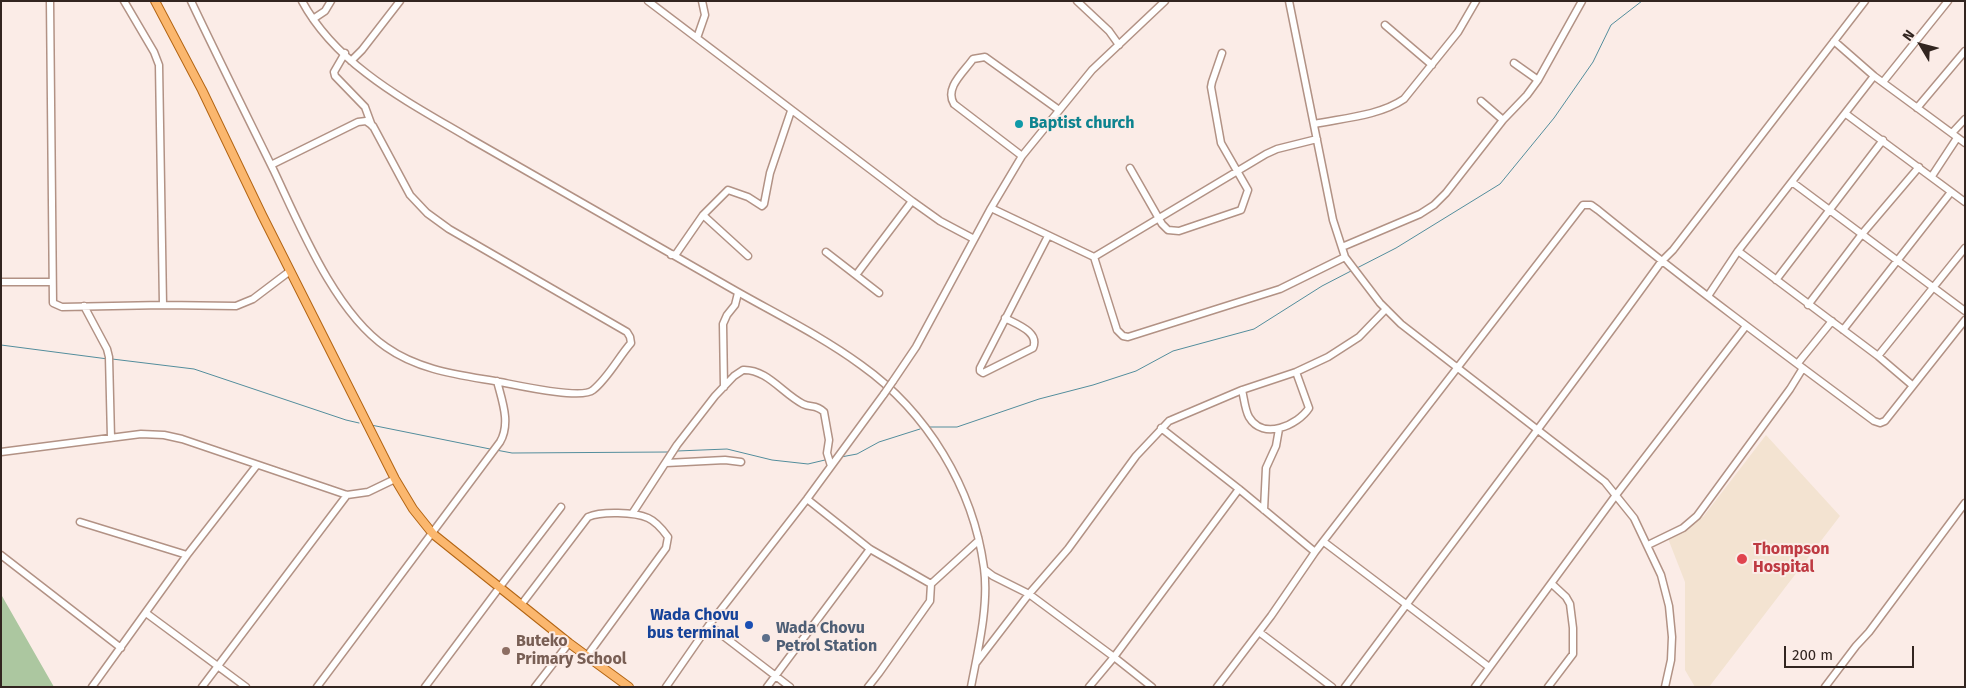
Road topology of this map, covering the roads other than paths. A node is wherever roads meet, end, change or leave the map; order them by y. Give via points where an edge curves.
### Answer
1 (50, 1) edge
2 (124, 1) edge
3 (155, 1) edge
4 (191, 1) edge
5 (302, 1) edge
6 (331, 1) edge
7 (400, 1) edge
8 (648, 1) edge
9 (702, 1) edge
10 (1077, 1) edge
11 (1165, 1) edge
12 (1289, 1) edge
13 (1476, 1) edge
14 (1582, 1) edge
15 (1865, 1) edge
16 (1948, 1) edge
17 (313, 19) junction
18 (1385, 25) dead end
19 (696, 38) junction
20 (1834, 41) junction
21 (1119, 45) junction
22 (1965, 51) edge
23 (344, 53) junction
24 (1222, 53) dead end
25 (351, 61) junction
26 (1514, 63) dead end
27 (1432, 65) junction
28 (1874, 76) junction
29 (1538, 80) junction
30 (1883, 82) junction
31 (1481, 101) dead end
32 (1917, 108) junction
33 (1059, 110) junction
34 (791, 111) junction
35 (1846, 114) junction
36 (1965, 119) edge
37 (1503, 120) junction
38 (1314, 124) junction
39 (373, 126) junction
40 (1955, 135) junction
41 (1317, 140) junction
42 (1883, 140) junction
43 (1965, 143) edge
44 (1022, 156) junction
45 (271, 165) junction
46 (1919, 167) junction
47 (1130, 168) dead end
48 (1238, 170) junction
49 (1932, 176) junction
50 (1792, 182) junction
51 (1950, 192) junction
52 (912, 201) junction
53 (1965, 202) edge
54 (991, 208) junction
55 (1830, 209) junction
56 (703, 215) junction
57 (1159, 218) junction
58 (1862, 234) junction
59 (1048, 236) junction
60 (974, 239) junction
61 (1342, 247) junction
62 (1965, 248) edge
63 (1738, 251) junction
64 (826, 252) dead end
65 (671, 255) junction
66 (748, 256) dead end
67 (1345, 257) junction
68 (1094, 258) junction
69 (1898, 261) junction
70 (1661, 262) junction
71 (290, 271) junction
72 (856, 275) junction
73 (1776, 280) junction
74 (1, 282) edge
75 (52, 282) junction
76 (1933, 286) junction
77 (738, 293) junction
78 (880, 293) dead end
79 (1708, 296) junction
80 (163, 305) junction
81 (1808, 305) junction
82 (84, 306) junction
83 (1386, 309) junction
84 (1965, 311) edge
85 (1005, 318) junction
86 (1965, 320) edge
87 (1832, 321) junction
88 (1743, 323) junction
89 (1843, 330) junction
90 (1878, 356) junction
91 (1798, 363) junction
92 (1457, 368) junction
93 (1803, 368) junction
94 (1296, 372) junction
95 (497, 381) junction
96 (1912, 385) junction
97 (724, 387) junction
98 (1242, 390) junction
99 (1161, 428) junction
100 (1279, 429) junction
101 (1536, 429) junction
102 (110, 438) junction
103 (1, 452) edge
104 (741, 462) dead end
105 (666, 463) junction
106 (257, 465) junction
107 (830, 466) junction
108 (395, 479) junction
109 (1239, 489) junction
110 (347, 495) junction
111 (1616, 495) junction
112 (807, 499) junction
113 (1965, 504) edge
114 (561, 508) dead end
115 (1264, 510) junction
116 (632, 514) junction
117 (80, 522) dead end
118 (432, 534) junction
119 (978, 541) junction
120 (1324, 542) junction
121 (1648, 545) junction
122 (870, 549) junction
123 (1315, 552) junction
124 (187, 555) junction
125 (1, 556) edge
126 (985, 570) junction
127 (931, 584) junction
128 (1552, 584) junction
129 (499, 588) junction
130 (1029, 594) junction
131 (1406, 604) junction
132 (521, 605) junction
133 (146, 613) junction
134 (710, 625) junction
135 (1258, 632) junction
136 (569, 643) junction
137 (121, 648) junction
138 (587, 656) junction
139 (1114, 657) junction
140 (975, 665) junction
141 (218, 666) junction
142 (1488, 667) junction
143 (879, 673) junction
144 (776, 675) junction
145 (1478, 686) edge
146 (92, 687) edge
147 (202, 687) edge
148 (246, 687) edge
149 (317, 687) edge
150 (425, 687) edge
151 (535, 687) edge
152 (629, 687) edge
153 (666, 687) edge
154 (767, 687) edge
155 (790, 687) edge
156 (868, 687) edge
157 (873, 687) edge
158 (971, 687) edge
159 (1089, 687) edge
160 (1152, 687) edge
161 (1217, 687) edge
162 (1332, 687) edge
163 (1345, 687) edge
164 (1548, 687) edge
165 (1665, 687) edge
166 (1825, 687) edge

1 - 75 street
2 - 80 street via 154,52 158,65
3 - 71 main road
4 - 45 street
5 - 17 street
6 - 17 street
7 - 25 street
8 - 19 street
9 - 19 street via 706,15
10 - 21 street
11 - 21 street
12 - 38 street
13 - 27 street via 1458,32
14 - 29 street
15 - 20 street
16 - 30 street
17 - 23 street
18 - 27 street
19 - 34 street
20 - 28 street
20 - 70 street
21 - 33 street via 1092,70
22 - 32 street
23 - 25 street
23 - 39 street via 335,76 365,107
24 - 48 street via 1212,82 1212,94 1221,143
25 - 65 street via 400,97
26 - 29 street
27 - 38 street via 1404,99 1393,106
28 - 30 street
28 - 35 street
29 - 37 street
30 - 32 street
31 - 37 street
32 - 40 street
33 - 44 street
33 - 44 street via 985,57 973,59 952,88 954,104
34 - 52 street
34 - 56 street via 770,173 764,204 762,206 728,190
35 - 42 street
35 - 50 street
36 - 40 street
37 - 61 street via 1434,205
38 - 41 street
39 - 45 street via 366,121 358,122
39 - 95 street via 410,195 427,213 449,229 627,332 630,337 631,343 590,393 568,393
40 - 43 street
40 - 49 street
41 - 48 street via 1277,149
41 - 61 street
42 - 46 street
42 - 55 street
44 - 54 street
45 - 95 street via 318,261 364,328 387,348 420,365
46 - 49 street
46 - 58 street
47 - 57 street
48 - 57 street
48 - 57 street via 1248,190 1241,210 1180,231 1168,230
49 - 51 street
50 - 55 street
50 - 63 street
51 - 53 street
51 - 69 street
52 - 60 street
52 - 72 street
54 - 59 street
54 - 60 street
55 - 58 street
55 - 73 street
56 - 65 street via 676,254
56 - 66 street
57 - 68 street
58 - 69 street
58 - 81 street
59 - 68 street
59 - 85 street
60 - 107 street, bridge via 916,347
61 - 67 street
62 - 76 street
63 - 73 street
63 - 79 street
64 - 72 street
65 - 77 street
67 - 68 street via 1280,289 1128,337 1117,330
67 - 83 street
69 - 76 street
69 - 89 street
70 - 79 street
70 - 92 street via 1598,210 1591,205 1583,205
70 - 101 street
71 - 80 street via 253,299 236,306
71 - 108 main road
72 - 78 street
73 - 81 street
74 - 75 street
75 - 82 street via 55,305
76 - 84 street
76 - 90 street
77 - 97 street via 735,305 723,324
77 - 119 street via 830,344 905,404 936,443 955,474 967,501
79 - 88 street
80 - 82 street
81 - 87 street
82 - 102 street via 107,349
83 - 92 street
83 - 94 street via 1359,337
85 - 85 street via 1030,332 1035,345 983,373 980,368
86 - 96 street
87 - 89 street
87 - 91 street
88 - 91 street
88 - 111 street via 1746,326
89 - 90 street
90 - 96 street
91 - 93 street
92 - 101 street
92 - 120 street
93 - 96 street via 1880,423 1885,421
93 - 121 street via 1697,516 1683,528
94 - 98 street
94 - 100 street via 1309,408 1304,416
95 - 118 street via 505,416 505,435
97 - 105 street
97 - 107 street via 740,371 750,371 765,377 805,405 820,408 824,412 829,440
98 - 99 street via 1172,420
98 - 100 street via 1249,418 1264,429
99 - 109 street
99 - 130 street via 1113,485 1068,549
100 - 115 street via 1276,446 1266,468
101 - 111 street via 1605,482
101 - 131 street
102 - 103 street
102 - 106 street via 164,435
104 - 105 street
105 - 116 street
106 - 110 street
106 - 124 street
107 - 112 street
108 - 110 street via 368,492
108 - 118 main road
109 - 115 street
109 - 139 street
110 - 141 street
111 - 121 street via 1634,518
111 - 128 street
112 - 122 street
112 - 134 street
113 - 166 street
114 - 129 street
115 - 123 street
116 - 132 street via 588,517
116 - 138 street via 647,517 657,524 668,537 668,542
117 - 124 street
118 - 129 main road
118 - 149 street
119 - 126 street
119 - 127 street
120 - 123 street
120 - 131 street
121 - 165 street via 1669,606 1671,652
122 - 127 street
122 - 144 street
123 - 135 street
124 - 133 street
125 - 137 street
126 - 130 street
126 - 140 street via 984,612
127 - 143 street via 930,601
128 - 142 street
128 - 164 street via 1570,604 1573,650
129 - 132 main road
129 - 150 street
130 - 139 street
130 - 140 street
131 - 142 street
131 - 163 street
132 - 136 main road
133 - 137 street
133 - 141 street
134 - 144 street
134 - 153 street
135 - 161 street
135 - 162 street
136 - 138 main road
136 - 151 street
137 - 146 street
138 - 152 main road
139 - 159 street
139 - 160 street
140 - 158 street
141 - 147 street
141 - 148 street
142 - 145 street
143 - 156 street
143 - 157 street
144 - 154 street
144 - 155 street

